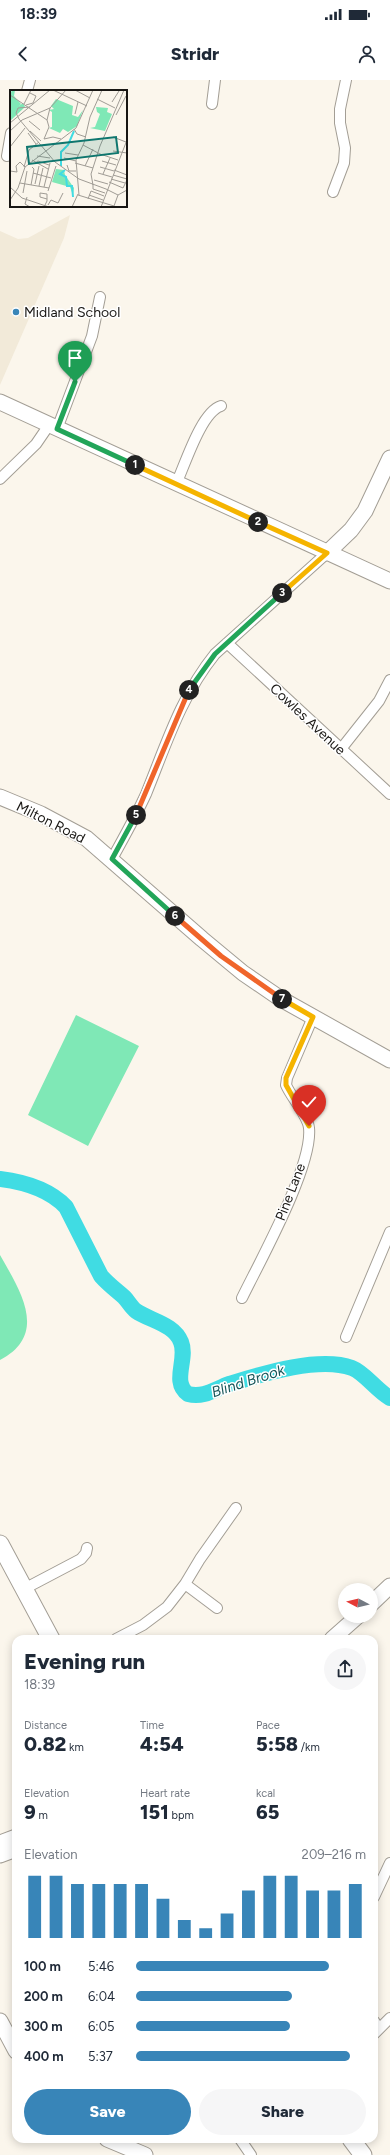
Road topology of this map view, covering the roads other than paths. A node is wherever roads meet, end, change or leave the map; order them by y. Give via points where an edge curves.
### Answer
1 (30, 80) edge
2 (215, 80) edge
3 (346, 80) edge
4 (26, 90) edge
5 (212, 104) dead end
6 (10, 139) edge
7 (7, 156) dead end
8 (333, 192) dead end
9 (100, 296) dead end
10 (0, 402) edge
11 (221, 406) dead end
12 (53, 427) junction
13 (390, 458) edge
14 (0, 479) edge
15 (176, 484) junction
16 (327, 553) junction
17 (390, 581) edge
18 (227, 643) junction
19 (390, 680) edge
20 (340, 750) junction
21 (390, 794) edge
22 (0, 797) edge
23 (112, 859) junction
24 (313, 1017) junction
25 (390, 1060) edge
26 (390, 1232) edge
27 (242, 1298) dead end
28 (346, 1338) dead end
29 (236, 1508) dead end
30 (0, 1544) edge
31 (87, 1548) dead end
32 (185, 1584) junction
33 (390, 1586) edge
34 (24, 1589) junction
35 (378, 1597) edge
36 (217, 1608) dead end
37 (350, 1623) edge
38 (49, 1635) edge
39 (124, 1635) edge
40 (337, 1635) edge
41 (12, 1838) edge
42 (0, 1843) edge
43 (12, 1850) edge
44 (0, 1855) edge
45 (390, 1863) edge
46 (378, 1888) edge
47 (390, 2018) edge
48 (0, 2021) edge
49 (378, 2027) edge
50 (12, 2044) edge
51 (116, 2143) edge
52 (243, 2143) edge
53 (354, 2143) edge
54 (145, 2155) edge
55 (251, 2155) edge
56 (363, 2155) edge

1 - 4 street
2 - 5 street
3 - 8 street via 340,109 345,148 344,163
6 - 7 street
9 - 12 street via 92,336
10 - 12 street
11 - 15 street via 210,414 201,426
12 - 14 street
12 - 15 street
13 - 16 street via 365,511 351,530
15 - 16 street
16 - 17 street
16 - 18 street
18 - 20 street, Cowles Avenue
18 - 23 street via 211,659 190,688 134,819
19 - 20 street via 379,701
20 - 21 street, Cowles Avenue
22 - 23 street, Milton Road via 69,828
23 - 24 street, Milton Road via 221,956 262,986
24 - 25 street, Milton Road
24 - 27 street, Pine Lane via 286,1078 286,1085 309,1126 308,1144 296,1181
26 - 28 street
29 - 32 street
30 - 34 main road
31 - 34 street via 81,1559
32 - 36 street
32 - 39 street via 167,1607 144,1625
33 - 35 street
34 - 38 main road
37 - 40 street
41 - 42 street
43 - 44 street
45 - 46 street
47 - 49 street
48 - 50 street
51 - 54 street
52 - 55 street
53 - 56 main road

